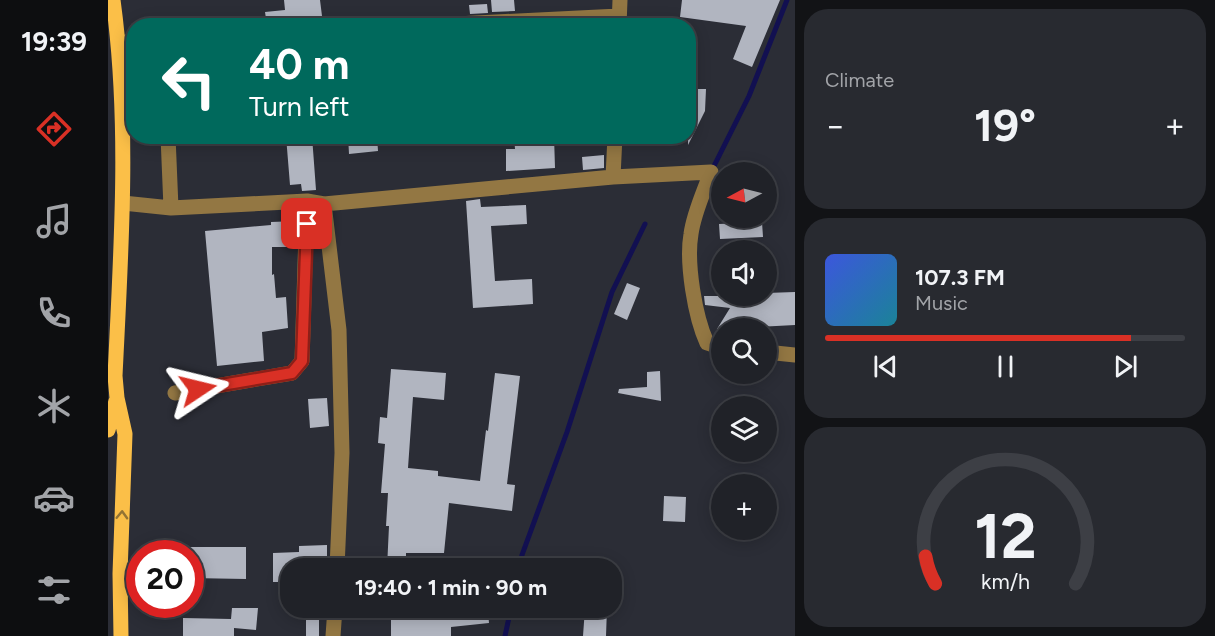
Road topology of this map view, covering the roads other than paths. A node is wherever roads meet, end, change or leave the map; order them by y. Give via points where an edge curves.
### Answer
1 (113, 0) edge
2 (620, 0) edge
3 (619, 18) edge
4 (126, 42) edge
5 (126, 102) edge
6 (168, 144) edge
7 (615, 144) edge
8 (613, 177) junction
9 (308, 201) junction
10 (123, 203) junction
11 (324, 204) junction
12 (171, 207) junction
13 (711, 344) edge
14 (777, 353) edge
15 (795, 355) edge
16 (175, 393) dead end
17 (117, 398) junction
18 (108, 430) edge
19 (337, 558) edge
20 (334, 618) edge
21 (121, 636) edge
22 (333, 636) edge

1 - 4 main road
2 - 3 street
5 - 10 main road
6 - 12 street
7 - 8 street
8 - 11 street
8 - 13 street via 711,172 690,235 690,258 702,331
9 - 11 street
9 - 12 street
9 - 16 street via 302,361 292,373
10 - 12 street
10 - 17 main road
11 - 19 street via 339,330 342,453
14 - 15 street
17 - 18 main road
21 -> 17 main road via 124,434
20 - 22 street

